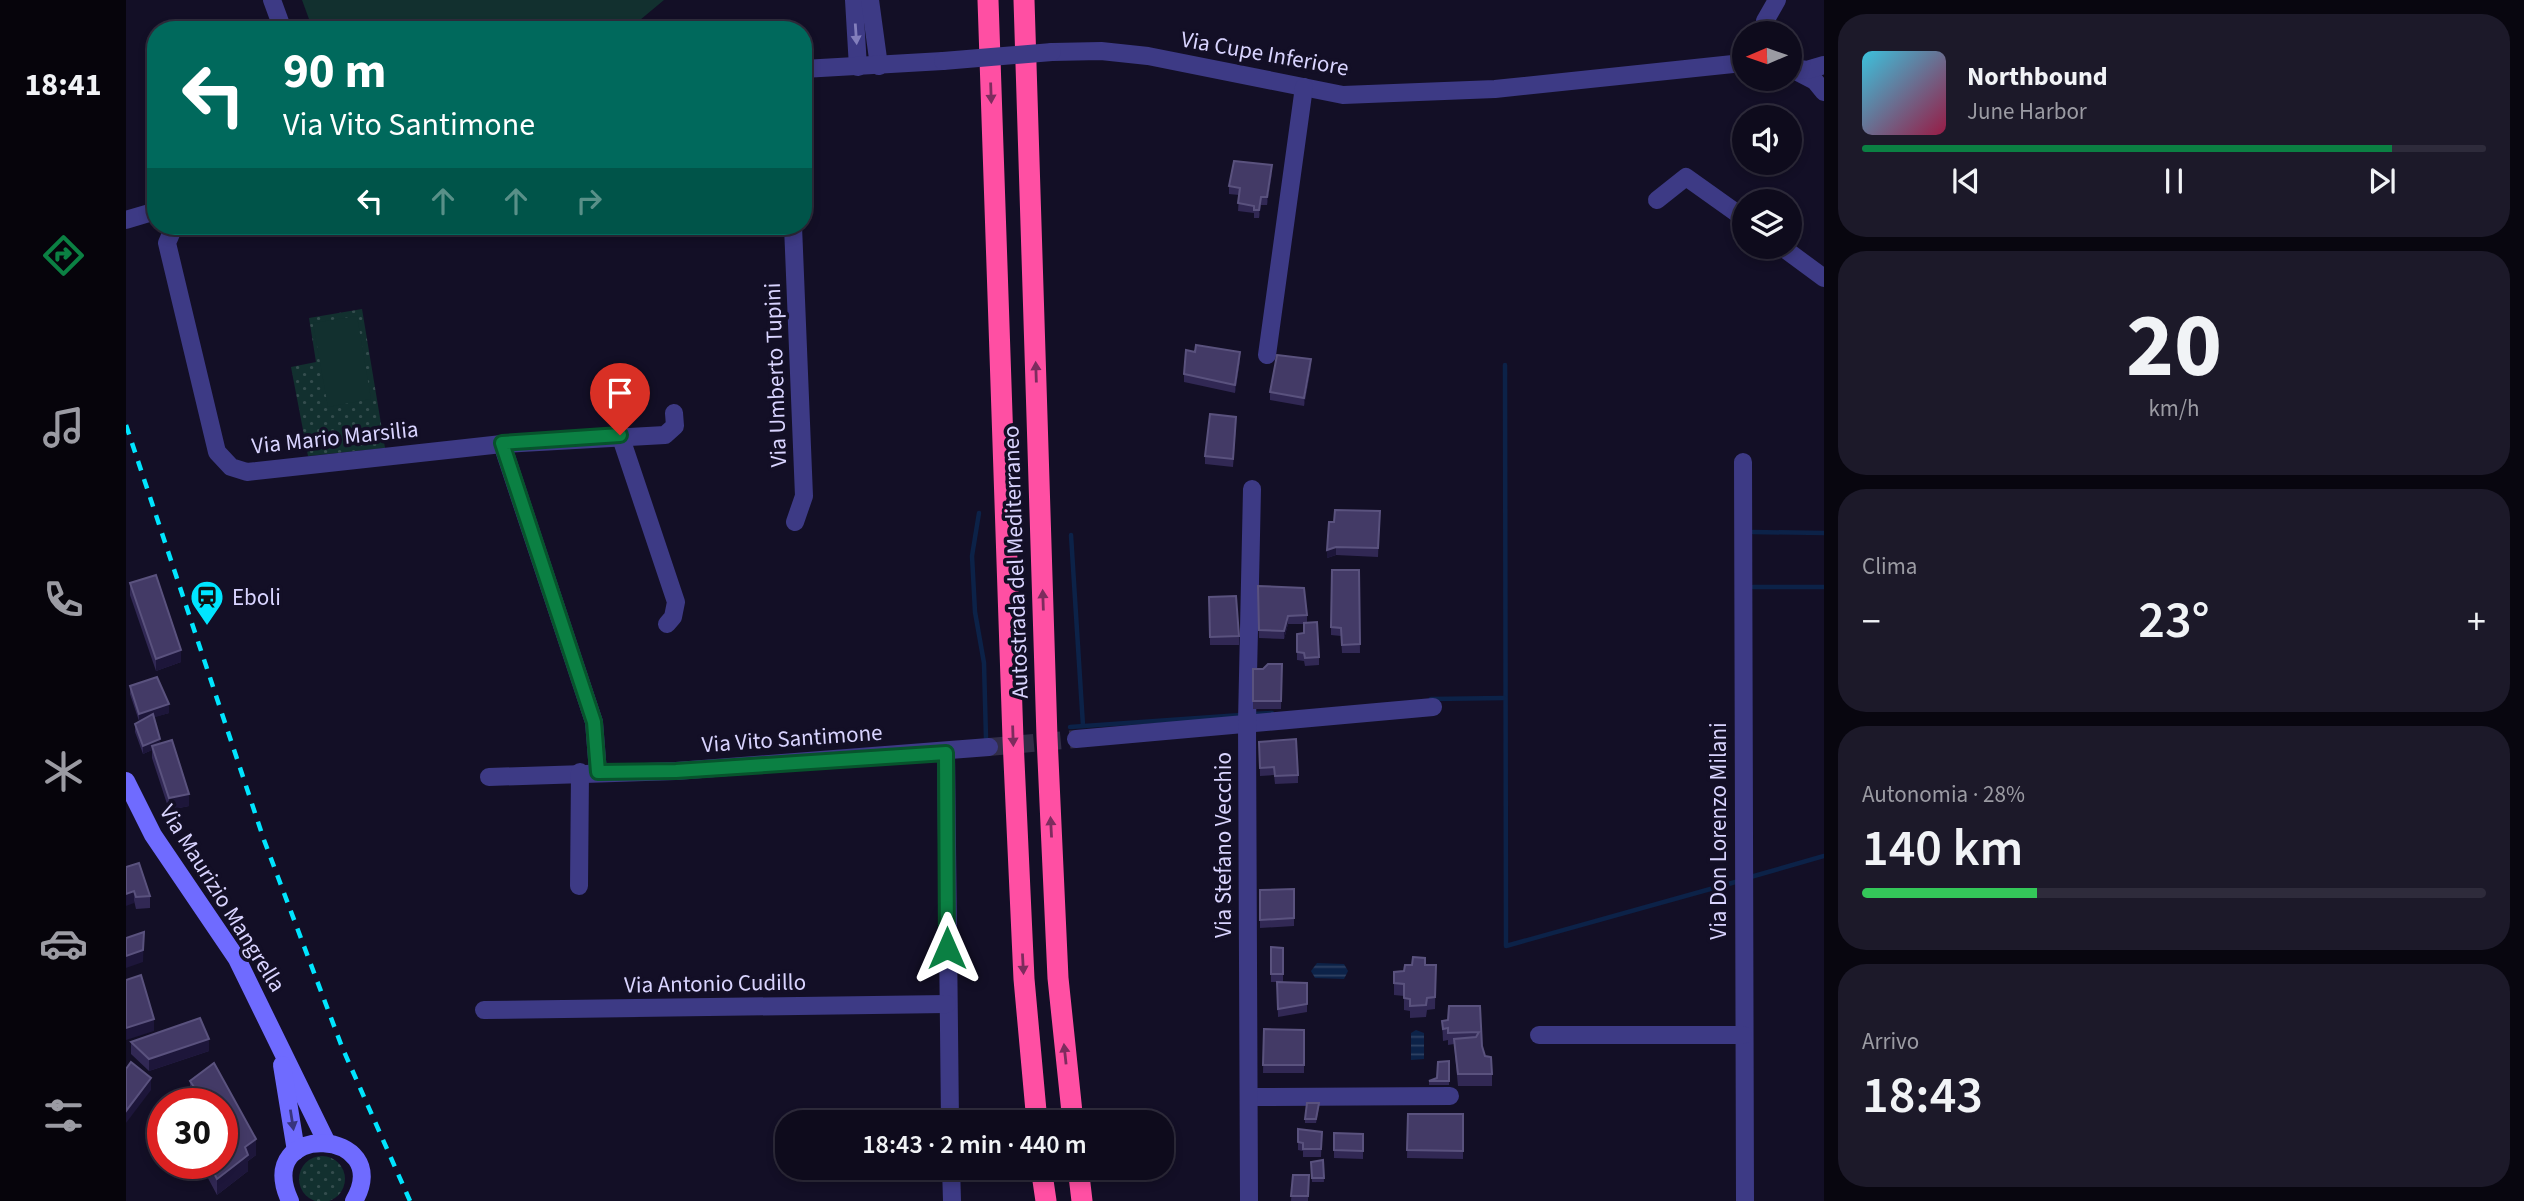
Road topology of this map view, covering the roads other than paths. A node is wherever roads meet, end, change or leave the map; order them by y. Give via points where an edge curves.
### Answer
1 (272, 0) edge
2 (854, 0) edge
3 (870, 0) edge
4 (988, 0) edge
5 (1024, 0) edge
6 (1774, 3) edge
7 (280, 21) edge
8 (1769, 21) edge
9 (1732, 64) edge
10 (1824, 65) edge
11 (879, 66) junction
12 (858, 68) junction
13 (812, 69) edge
14 (1802, 69) edge
15 (1802, 74) edge
16 (1304, 87) junction
17 (1824, 92) edge
18 (1657, 200) dead end
19 (1732, 210) edge
20 (147, 214) edge
21 (126, 220) edge
22 (170, 235) edge
23 (793, 235) edge
24 (1798, 259) edge
25 (1824, 278) edge
26 (1267, 355) dead end
27 (674, 413) dead end
28 (620, 435) junction
29 (502, 443) junction
30 (1743, 462) dead end
31 (1252, 489) dead end
32 (795, 522) dead end
33 (667, 624) dead end
34 (1433, 707) dead end
35 (1247, 722) junction
36 (1076, 739) tunnel mouth
37 (989, 747) tunnel mouth
38 (946, 753) junction
39 (580, 772) junction
40 (598, 772) junction
41 (489, 778) dead end
42 (126, 782) edge
43 (579, 886) dead end
44 (947, 1004) junction
45 (484, 1010) dead end
46 (1539, 1035) dead end
47 (1743, 1035) junction
48 (278, 1041) junction
49 (1450, 1096) dead end
50 (1249, 1097) junction
51 (950, 1110) edge
52 (1036, 1110) edge
53 (1072, 1110) edge
54 (326, 1141) junction
55 (291, 1159) junction
56 (951, 1180) edge
57 (1040, 1180) edge
58 (1043, 1180) edge
59 (1079, 1180) edge
60 (1082, 1180) edge
61 (272, 1201) edge
62 (290, 1201) edge
63 (354, 1201) edge
64 (952, 1201) edge
65 (1039, 1201) edge
66 (1046, 1201) edge
67 (1082, 1201) edge
68 (1089, 1201) edge
69 (1249, 1201) edge
70 (1745, 1201) edge

1 - 7 street
2 -> 12 street
3 - 11 street
4 -> 52 highway, Autostrada del Mediterraneo via 1013,739 1024,979
53 -> 5 highway, Autostrada del Mediterraneo via 1058,978 1047,737
6 - 8 street
9 - 16 street, Via Cupe Inferiore via 1495,89 1343,95
10 - 14 street
11 - 12 street, Via Cupe Inferiore
11 - 16 street, Via Cupe Inferiore, bridge via 1101,51
12 - 13 street, Via Cupe Inferiore
15 - 17 street
16 - 26 street
18 - 19 street via 1686,177
20 - 21 street
22 - 29 street, Via Mario Marsilia via 167,243 217,453 231,467 247,472
23 - 32 street, Via Umberto Tupini via 804,496
24 - 25 street
27 - 28 street, Via Mario Marsilia via 675,426 665,435
28 - 29 street, Via Mario Marsilia
28 - 33 street via 676,602
29 - 40 street via 594,722
30 - 47 street, Via Don Lorenzo Milani
31 - 35 street, Via Stefano Vecchio
34 - 35 street
35 - 36 street
35 - 50 street, Via Stefano Vecchio
37 - 38 street, Via Vito Santimone
38 - 40 street, Via Vito Santimone
38 - 44 street
39 - 40 street, Via Vito Santimone
39 - 41 street, Via Vito Santimone
39 - 43 street
42 - 48 street, Via Maurizio Mangrella via 153,835 237,959
44 - 45 street, Via Antonio Cudillo
44 - 51 street
46 - 47 street
47 - 70 street, Via Don Lorenzo Milani
48 - 54 street, Via Maurizio Mangrella
48 -> 55 street, Via Maurizio Mangrella
49 - 50 street
50 - 69 street, Via Stefano Vecchio
54 - 55 street via 305,1145
54 - 63 street via 338,1144 355,1160 361,1182
55 - 61 street
55 - 62 street, Via Maurizio Mangrella via 284,1178
56 - 64 street
57 - 65 highway
58 - 66 highway
59 - 67 highway
60 - 68 highway

